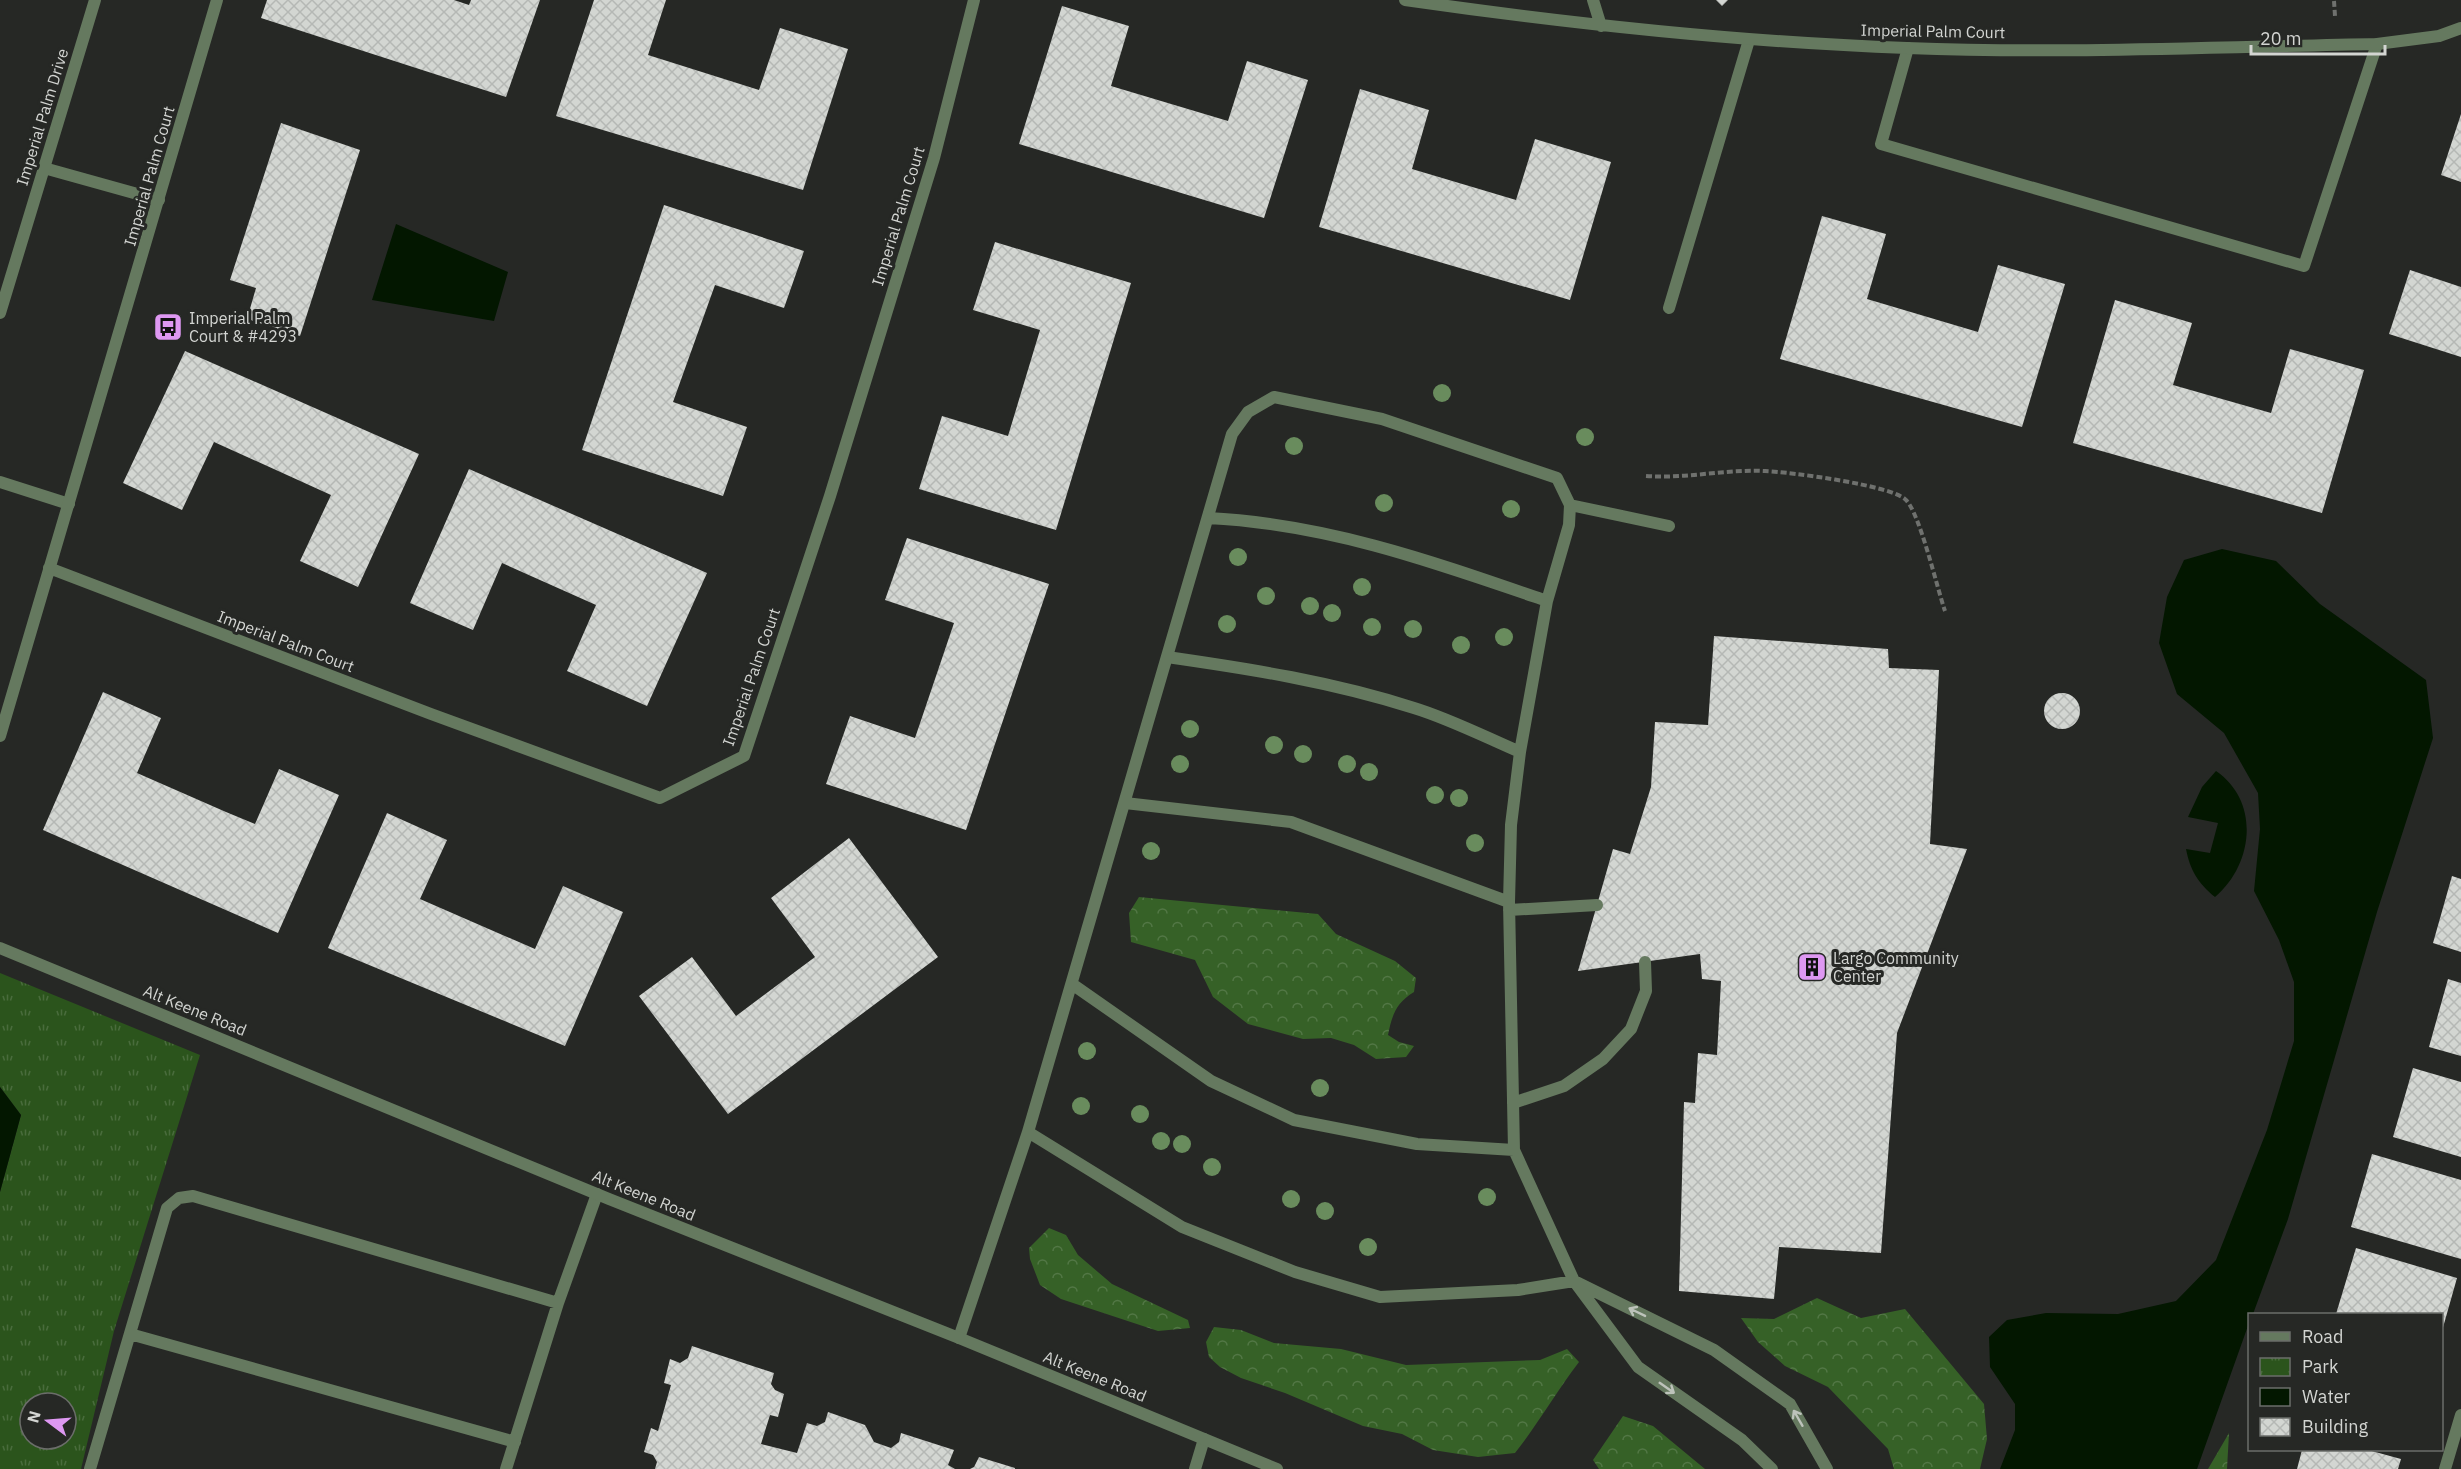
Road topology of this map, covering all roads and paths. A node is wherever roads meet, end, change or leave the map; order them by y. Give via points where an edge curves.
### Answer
1 (95, 0) edge
2 (217, 0) edge
3 (974, 0) edge
4 (1405, 0) edge
5 (1593, 0) edge
6 (1601, 26) junction
7 (2461, 28) edge
8 (1749, 40) junction
9 (2376, 44) junction
10 (1908, 48) junction
11 (44, 168) junction
12 (159, 200) junction
13 (1669, 308) dead end
14 (0, 313) edge
15 (1646, 476) dead end
16 (0, 482) edge
17 (69, 504) junction
18 (1570, 505) junction
19 (1208, 518) junction
20 (1669, 526) dead end
21 (50, 568) junction
22 (1547, 602) junction
23 (1945, 611) dead end
24 (1167, 657) junction
25 (0, 736) edge
26 (1520, 752) junction
27 (1125, 803) junction
28 (1597, 904) dead end
29 (1509, 906) junction
30 (0, 948) edge
31 (1645, 962) dead end
32 (1072, 984) junction
33 (1513, 1103) junction
34 (1028, 1132) junction
35 (1514, 1150) junction
36 (597, 1194) junction
37 (1574, 1281) junction
38 (558, 1303) junction
39 (130, 1334) junction
40 (959, 1338) junction
41 (2461, 1415) edge
42 (1204, 1439) junction
43 (515, 1442) junction
44 (90, 1469) edge
45 (506, 1469) edge
46 (1195, 1469) edge
47 (1277, 1469) edge
48 (1772, 1469) edge
49 (1827, 1469) edge
50 (2445, 1469) edge

1 - 11 street, Imperial Palm Drive
2 - 12 street, Imperial Palm Court
3 - 21 street, Imperial Palm Court via 934,158 830,496 744,756 660,798
4 - 6 street, Imperial Palm Court
5 - 6 street
6 - 8 street, Imperial Palm Court
7 - 9 street, Imperial Palm Court via 2439,36
8 - 10 street, Imperial Palm Court
8 - 13 street
9 - 10 street, Imperial Palm Court
9 - 10 street via 2304,266 1881,144
11 - 12 street
11 - 14 street, Imperial Palm Drive
12 - 17 street, Imperial Palm Court
15 - 23 path via 1695,477 1764,471 1848,482 1906,499 1917,517
16 - 17 street
17 - 21 street, Imperial Palm Court
18 - 19 street via 1557,478 1382,419 1274,397 1248,412 1232,434
18 - 20 street
18 - 22 street via 1569,525
19 - 22 street via 1248,520 1353,538
19 - 24 street
21 - 25 street, Imperial Palm Court
22 - 26 street
24 - 26 street via 1276,672 1338,687 1416,708
24 - 27 street
26 - 29 street via 1511,825
27 - 29 street via 1291,822
27 - 32 street
28 - 29 street
29 - 33 street
30 - 36 street, Alt Keene Road
31 - 33 street via 1646,991 1631,1029 1603,1059 1564,1086
32 - 34 street
32 - 35 street via 1212,1081 1294,1120 1417,1144
33 - 35 street
34 - 37 street via 1182,1227 1296,1272 1380,1297 1518,1290
34 - 40 street
35 - 37 street
36 - 38 street
36 - 40 street, Alt Keene Road
37 -> 48 street via 1638,1368 1742,1440
49 -> 37 street via 1790,1404 1714,1350
38 - 39 street via 193,1196 179,1198 166,1208
38 - 43 street
39 - 43 street
39 - 44 street
40 - 42 street, Alt Keene Road
41 - 50 street
42 - 46 street
42 - 47 street, Alt Keene Road
43 - 45 street

